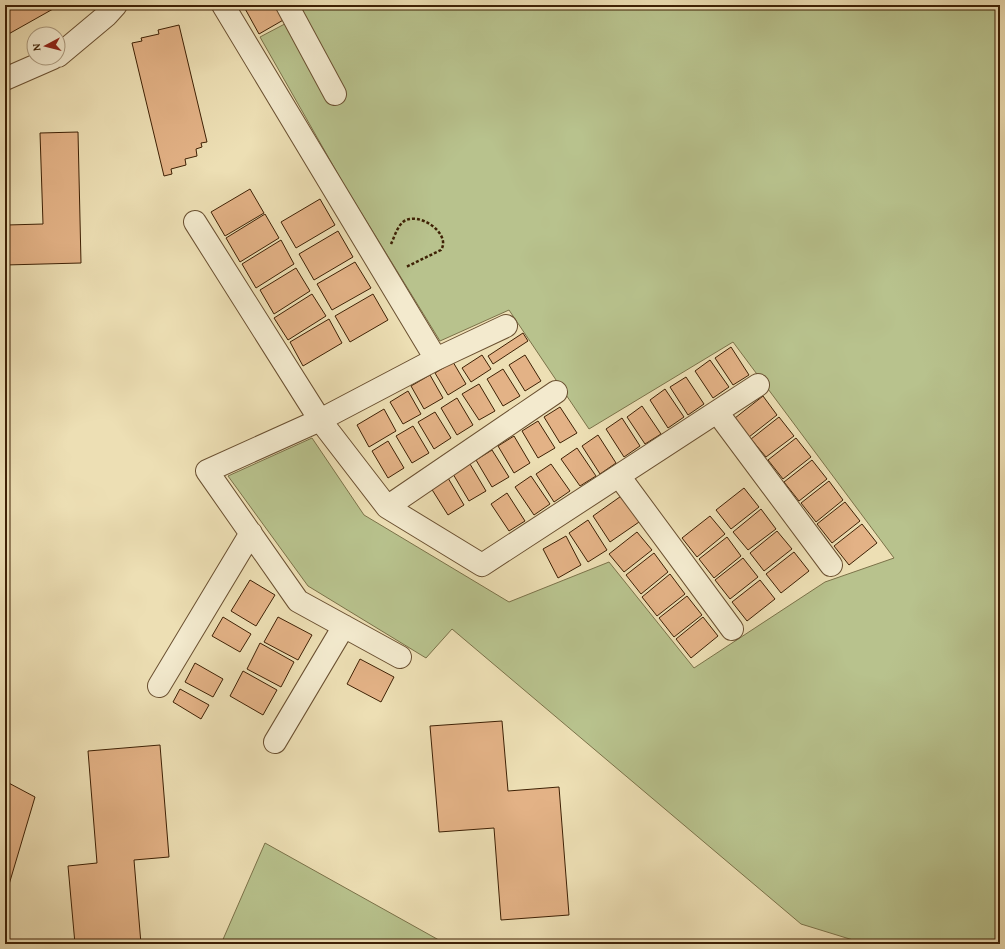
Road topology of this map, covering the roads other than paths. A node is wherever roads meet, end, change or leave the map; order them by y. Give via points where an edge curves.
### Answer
1 (116, 5) edge
2 (223, 5) edge
3 (287, 5) edge
4 (66, 49) edge
5 (35, 66) edge
6 (5, 79) edge
7 (335, 94) dead end
8 (195, 222) dead end
9 (506, 326) dead end
10 (436, 359) junction
11 (758, 385) dead end
12 (556, 392) dead end
13 (717, 412) junction
14 (320, 420) junction
15 (619, 476) junction
16 (387, 507) junction
17 (251, 533) junction
18 (831, 566) dead end
19 (344, 626) junction
20 (732, 629) dead end
21 (400, 657) dead end
22 (160, 686) dead end
23 (275, 742) dead end

1 - 4 street via 108,15
2 - 10 street
3 - 7 street
5 - 6 street
8 - 14 street
9 - 10 street
10 - 14 street
11 - 13 street
12 - 16 street
13 - 15 street
13 - 18 street
14 - 16 street
14 - 17 street via 207,471
15 - 16 street via 482,565
15 - 20 street
17 - 19 street via 298,601
17 - 22 street
19 - 21 street
19 - 23 street

